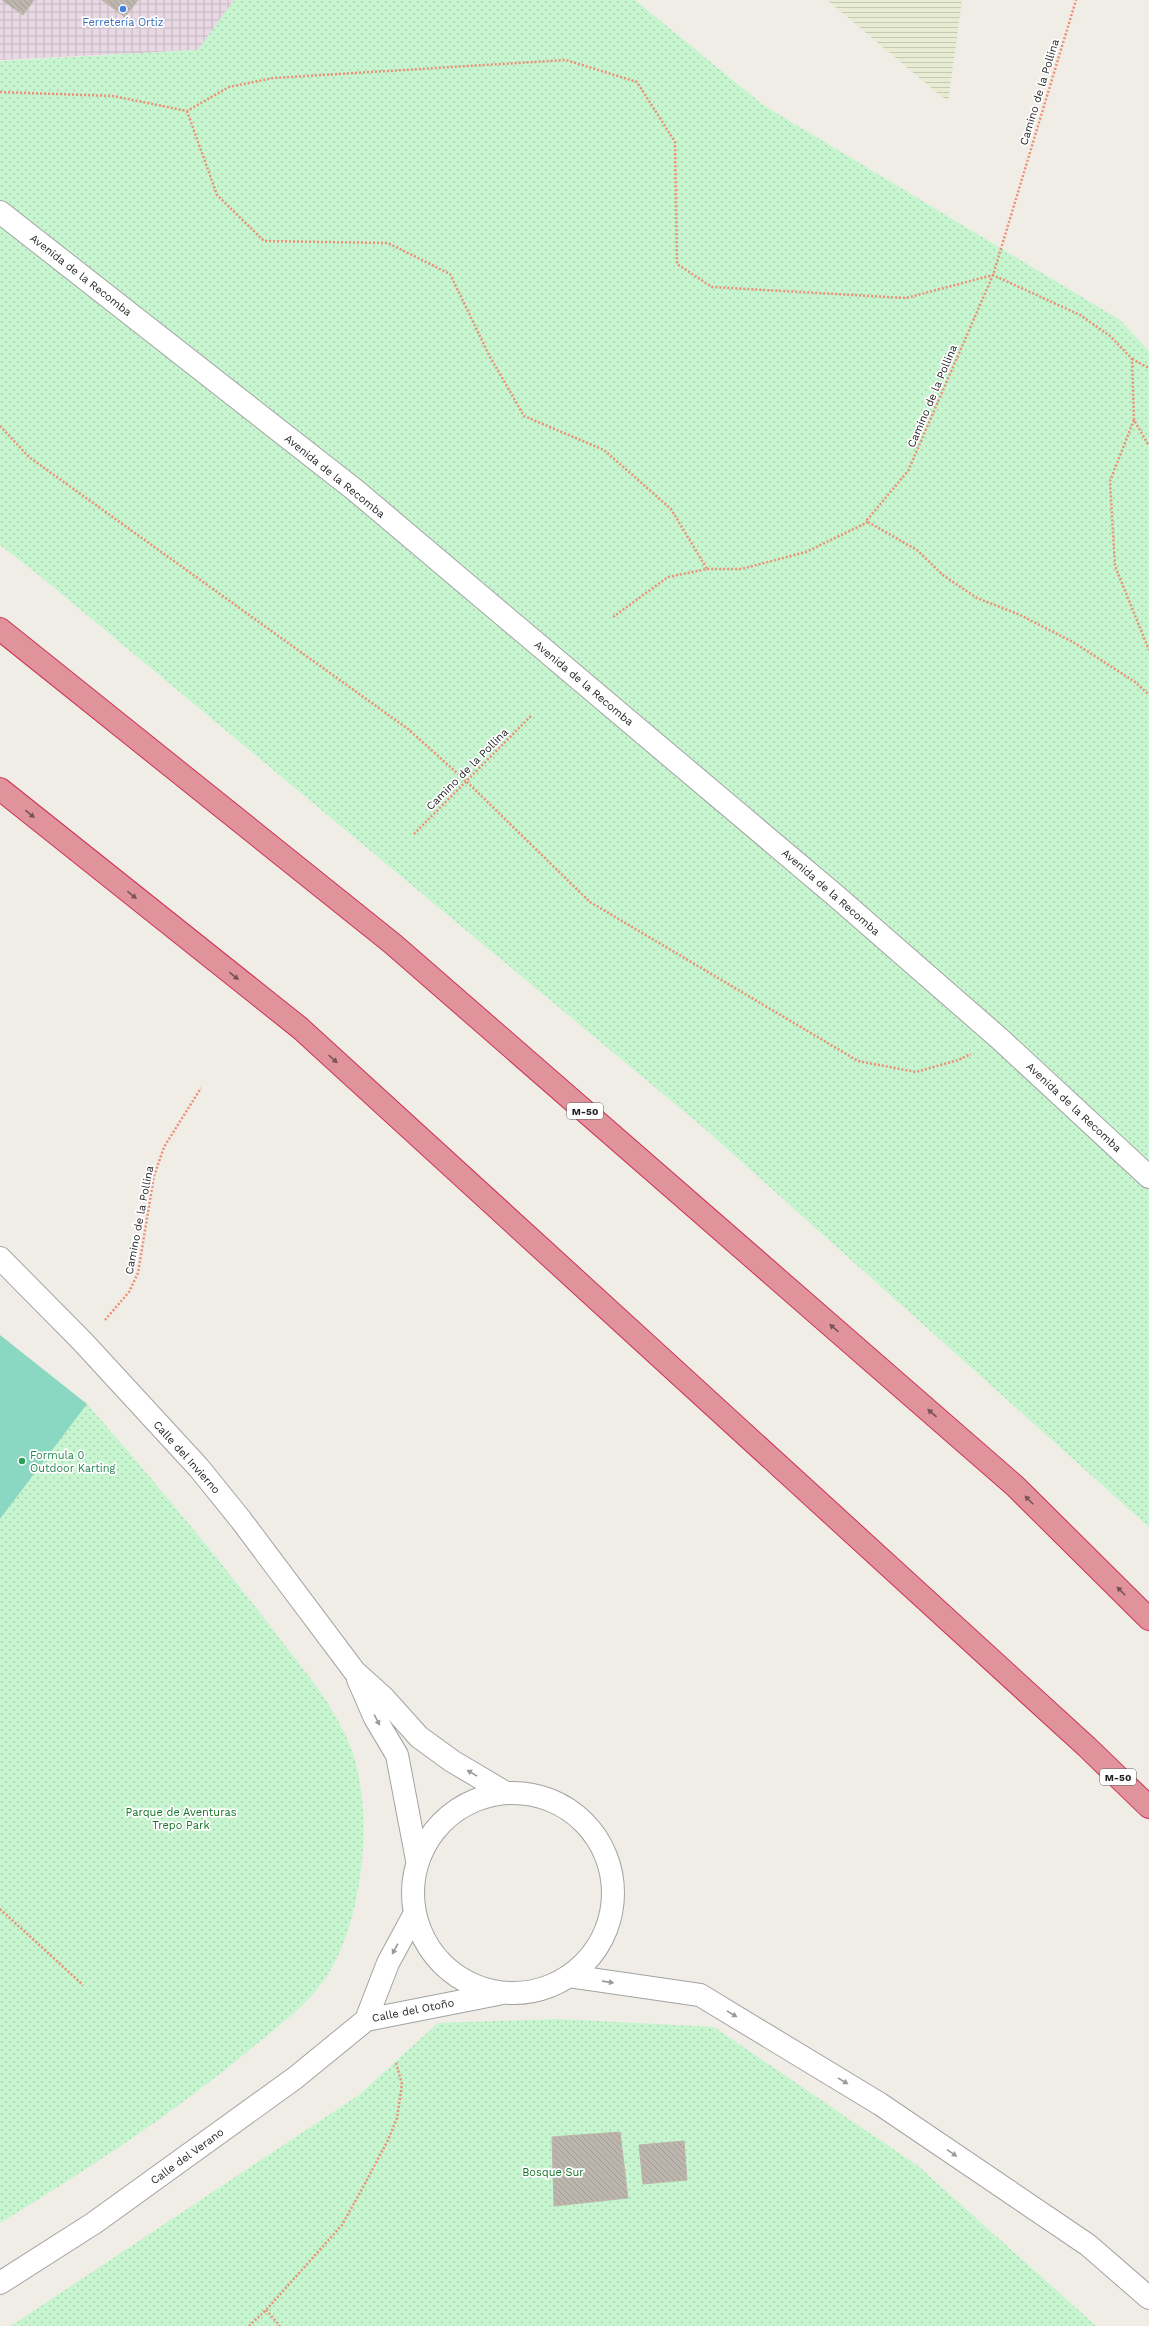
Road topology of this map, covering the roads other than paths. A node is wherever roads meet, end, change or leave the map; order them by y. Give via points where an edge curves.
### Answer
1 (0, 212) edge
2 (0, 630) edge
3 (0, 790) edge
4 (1149, 1177) edge
5 (0, 1258) edge
6 (1149, 1619) edge
7 (355, 1672) junction
8 (506, 1793) junction
9 (1149, 1807) edge
10 (417, 1860) junction
11 (414, 1915) junction
12 (570, 1976) junction
13 (503, 1993) junction
14 (366, 2020) junction
15 (0, 2283) edge
16 (1149, 2298) edge

1 - 4 street, Avenida de la Recomba via 355,490 836,896 1000,1039
6 -> 2 highway, M-50 via 1015,1486 393,944
3 -> 9 highway, M-50 via 300,1028 1081,1741
5 - 7 street, Calle del Invierno via 199,1468 242,1520
8 -> 7 street, Calle del Invierno via 419,1738 384,1698
7 -> 10 street, Calle del Invierno via 375,1718 397,1755
8 - 10 street via 480,1797 448,1815 429,1836
8 - 12 street via 516,1792 551,1799 582,1818 604,1847 614,1882 611,1919 595,1951
10 - 11 street via 412,1888
11 - 13 street via 424,1941 441,1964 469,1984
11 -> 14 street, Calle del Otoño via 388,1963
12 - 13 street via 538,1991
12 -> 16 street via 700,1995 893,2112 1088,2245
13 - 14 street, Calle del Otoño
14 - 15 street, Calle del Verano via 295,2078 224,2130 94,2223

